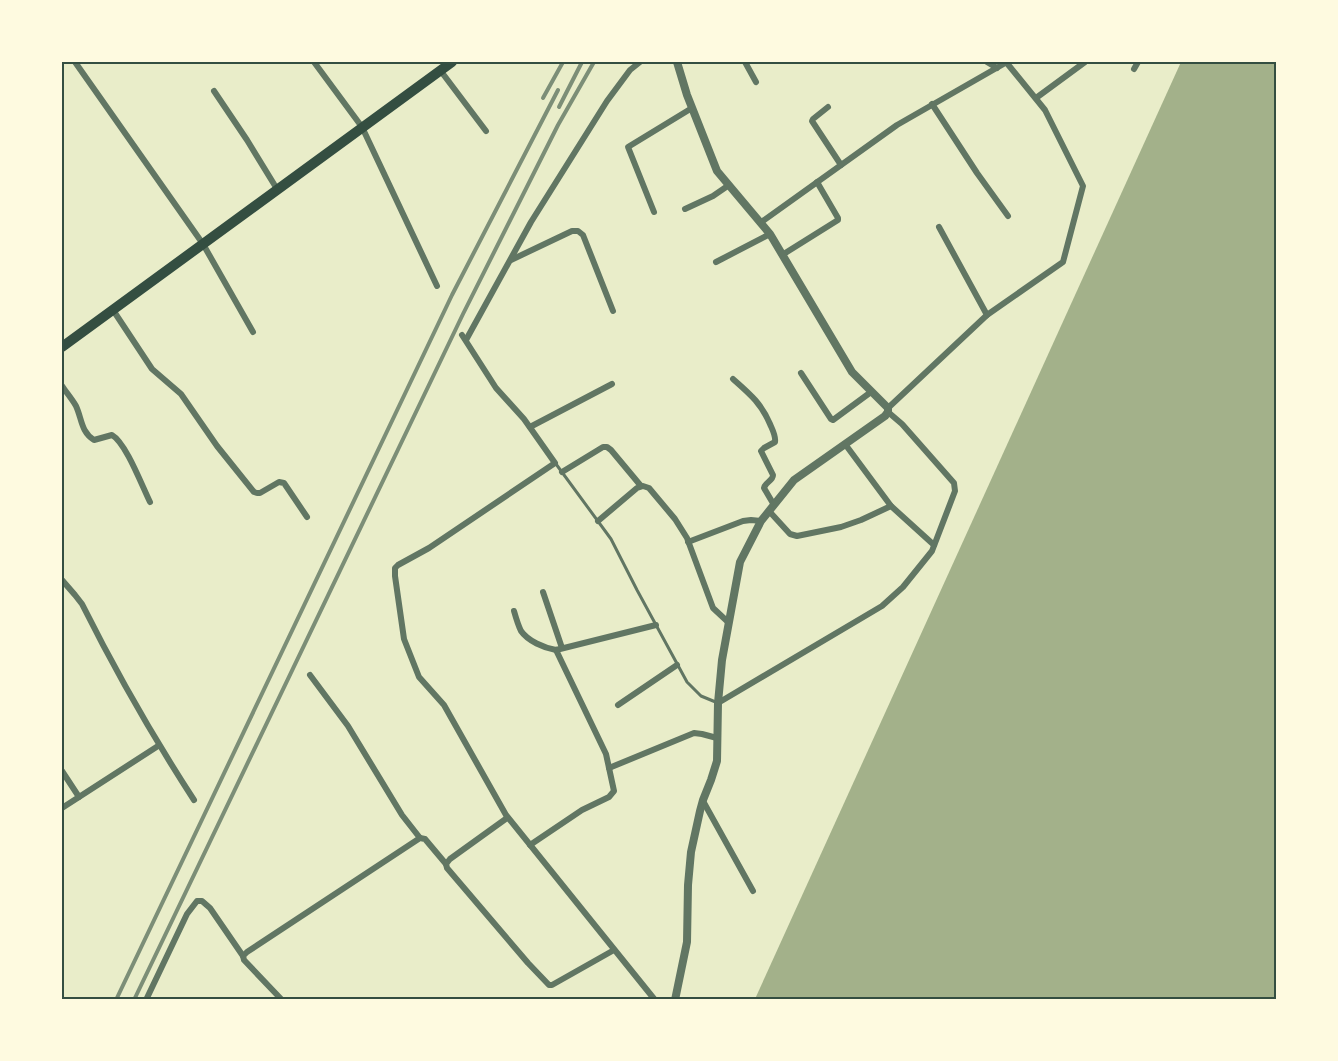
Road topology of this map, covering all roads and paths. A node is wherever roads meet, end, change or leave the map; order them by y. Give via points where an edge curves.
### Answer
1 (75, 62) edge
2 (314, 62) edge
3 (452, 62) edge
4 (640, 62) edge
5 (677, 62) edge
6 (745, 62) edge
7 (987, 62) edge
8 (1007, 62) edge
9 (1085, 62) edge
10 (1138, 62) edge
11 (997, 68) junction
12 (1134, 69) dead end
13 (440, 70) junction
14 (756, 82) dead end
15 (214, 91) dead end
16 (1036, 98) junction
17 (932, 104) junction
18 (828, 107) dead end
19 (692, 108) junction
20 (362, 126) junction
21 (486, 131) dead end
22 (841, 165) junction
23 (817, 182) junction
24 (729, 185) junction
25 (277, 189) junction
26 (685, 209) dead end
27 (654, 212) dead end
28 (1008, 216) dead end
29 (760, 223) junction
30 (939, 227) dead end
31 (770, 234) junction
32 (203, 244) junction
33 (782, 255) junction
34 (510, 260) junction
35 (716, 262) dead end
36 (437, 286) dead end
37 (113, 310) junction
38 (613, 311) dead end
39 (987, 315) junction
40 (253, 332) dead end
41 (62, 347) edge
42 (801, 373) dead end
43 (734, 379) dead end
44 (612, 384) dead end
45 (62, 386) edge
46 (871, 392) junction
47 (888, 410) junction
48 (530, 427) junction
49 (845, 444) junction
50 (555, 462) junction
51 (562, 472) junction
52 (641, 486) junction
53 (150, 502) dead end
54 (891, 506) junction
55 (772, 508) junction
56 (307, 517) dead end
57 (598, 521) junction
58 (761, 521) junction
59 (688, 542) junction
60 (934, 545) junction
61 (62, 580) edge
62 (543, 592) dead end
63 (514, 612) dead end
64 (728, 622) junction
65 (656, 625) junction
66 (559, 649) junction
67 (677, 665) junction
68 (310, 675) dead end
69 (718, 703) junction
70 (618, 705) dead end
71 (717, 738) junction
72 (158, 746) junction
73 (609, 768) junction
74 (62, 771) edge
75 (80, 796) junction
76 (194, 800) dead end
77 (703, 800) junction
78 (62, 808) edge
79 (507, 818) junction
80 (420, 838) junction
81 (530, 845) junction
82 (446, 864) junction
83 (753, 891) dead end
84 (614, 950) junction
85 (243, 956) junction
86 (146, 999) edge
87 (282, 999) edge
88 (655, 999) edge
89 (675, 999) edge

1 - 32 street
2 - 20 street
3 - 13 main road
4 - 34 street via 607,101
5 - 19 street
6 - 14 street
7 - 11 street
8 - 11 street
8 - 16 street
9 - 16 street
10 - 12 street
11 - 17 street
13 - 20 main road
13 - 21 street
15 - 25 street
16 - 39 street via 1083,186 1063,262
17 - 22 street
17 - 28 street
18 - 22 street via 812,121
19 - 24 street via 717,171
19 - 27 street via 628,147
20 - 25 main road
20 - 36 street
22 - 23 street
23 - 29 street
23 - 33 street via 838,220
24 - 26 street
24 - 29 street
25 - 32 main road
29 - 31 street
30 - 39 street
31 - 33 street
31 - 35 street
32 - 37 main road
32 - 40 street
33 - 46 street via 852,372
34 - 38 street via 578,231 584,235
34 - 48 street via 464,337 496,388
37 - 41 main road
37 - 56 street via 152,369 181,394 254,492 284,483
39 - 47 street
42 - 46 street via 833,420
43 - 55 street via 758,402 776,438 761,451 773,475 764,488
44 - 48 street
45 - 53 street via 88,436 94,440 116,437
46 - 47 street
47 - 49 street
47 - 60 street via 954,483 955,491
48 - 50 street
49 - 54 street
49 - 55 street via 794,480
50 - 51 lane
50 - 79 street via 394,571 404,639 418,676 444,705
51 - 52 street via 607,447
51 - 57 lane
52 - 57 street
52 - 59 street via 649,488
54 - 55 street via 851,524 797,536 790,534
54 - 60 street
55 - 58 street
57 - 65 lane
58 - 59 street via 743,521
58 - 64 street via 740,562
59 - 64 street via 713,608
60 - 69 street via 903,587 882,606
61 - 72 street via 82,604
62 - 66 street
63 - 66 street via 522,632 548,649
64 - 69 street
65 - 66 street
65 - 67 lane
66 - 73 street
67 - 69 lane via 693,690
67 - 70 street
68 - 80 street
69 - 71 street
71 - 73 street via 694,734
71 - 77 street via 716,768
72 - 75 street
72 - 76 street
73 - 81 street via 612,794
74 - 75 street
75 - 78 street
77 - 83 street
77 - 89 street via 690,863 687,942
79 - 81 street
79 - 82 street
80 - 82 street
80 - 85 street
81 - 84 street
82 - 84 street via 549,986
84 - 88 street
85 - 86 street via 210,908 197,901
85 - 87 street

